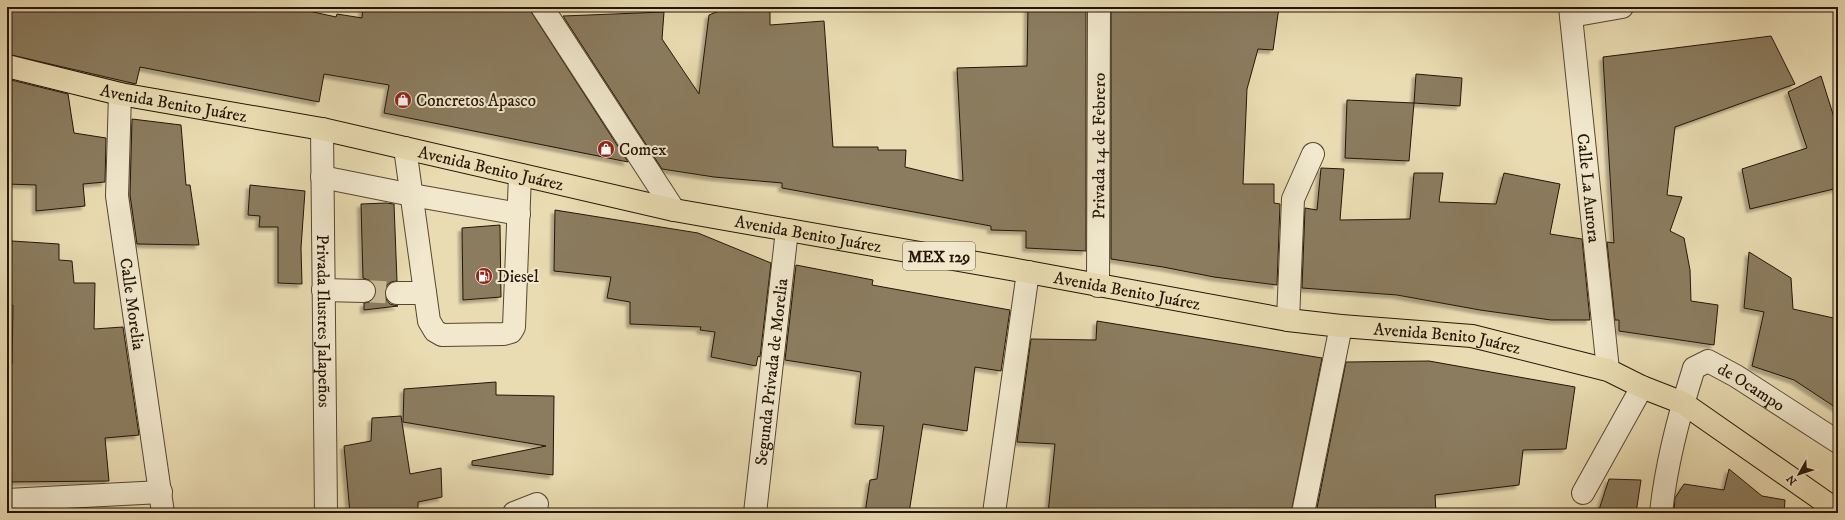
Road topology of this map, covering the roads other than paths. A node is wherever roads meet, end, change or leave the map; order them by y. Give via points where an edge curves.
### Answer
1 (542, 7) edge
2 (1099, 7) edge
3 (1622, 7) edge
4 (1571, 12) edge
5 (7, 66) edge
6 (120, 94) junction
7 (322, 129) junction
8 (405, 148) junction
9 (1313, 154) dead end
10 (520, 175) junction
11 (322, 176) junction
12 (412, 195) junction
13 (674, 210) junction
14 (519, 214) junction
15 (787, 230) junction
16 (1028, 272) junction
17 (1098, 286) junction
18 (323, 290) junction
19 (364, 291) tunnel mouth
20 (397, 293) tunnel mouth
21 (425, 294) junction
22 (1288, 320) junction
23 (1341, 326) junction
24 (1608, 370) junction
25 (1642, 387) junction
26 (1683, 403) junction
27 (1838, 442) edge
28 (1583, 493) dead end
29 (7, 500) edge
30 (162, 503) edge
31 (537, 504) dead end
32 (1838, 511) edge
33 (326, 513) edge
34 (514, 513) edge
35 (755, 513) edge
36 (994, 513) edge
37 (1303, 513) edge
38 (1661, 513) edge

1 - 13 street
2 - 17 street, Privada 14 de Febrero
3 - 4 street
4 - 24 street, Calle La Aurora
5 - 6 main road, Avenida Benito Juárez / MEX 129
6 - 7 main road, Avenida Benito Juárez / MEX 129
6 - 30 street, Calle Morelia via 117,196
7 - 8 main road, Avenida Benito Juárez / MEX 129
7 - 11 street, Privada Ilustres Jalapeños
8 - 10 main road, Avenida Benito Juárez / MEX 129
8 - 12 street
9 - 22 street via 1293,199
10 - 13 main road, Avenida Benito Juárez / MEX 129
10 - 14 street
11 - 12 street
11 - 18 street, Privada Ilustres Jalapeños
12 - 14 street
12 - 21 street
13 - 15 main road, Avenida Benito Juárez / MEX 129
14 - 21 street via 514,327 511,332 442,335 435,331 429,321
15 - 16 main road, Avenida Benito Juárez / MEX 129
15 - 35 street, Segunda Privada de Morelia
16 - 17 main road, Avenida Benito Juárez / MEX 129
16 - 36 street
17 - 22 main road, Avenida Benito Juárez / MEX 129
18 - 19 street
18 - 33 street, Privada Ilustres Jalapeños
20 - 21 street
22 - 23 main road, Avenida Benito Juárez / MEX 129
23 - 24 main road, Avenida Benito Juárez / MEX 129 via 1472,336
23 - 37 street
24 - 25 main road, Avenida Benito Juárez / MEX 129
25 - 26 main road, Avenida Benito Juárez / MEX 129
25 - 28 street
26 - 27 street, de Ocampo via 1694,368 1708,361 1736,376
26 - 32 main road, Avenida Benito Juárez / MEX 129
26 - 38 street via 1664,481
29 - 30 street
31 - 34 street

